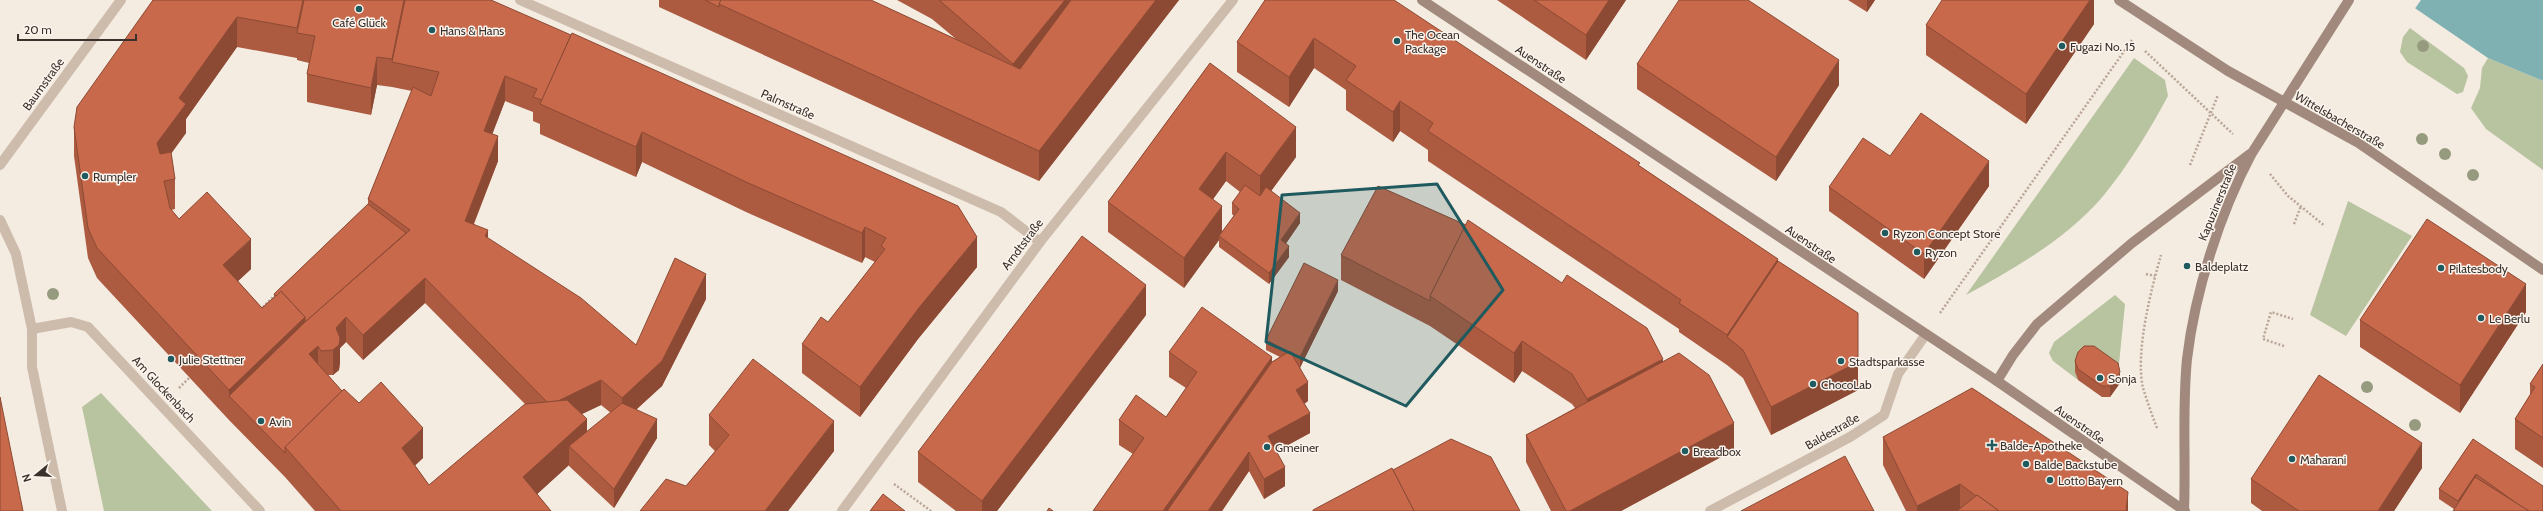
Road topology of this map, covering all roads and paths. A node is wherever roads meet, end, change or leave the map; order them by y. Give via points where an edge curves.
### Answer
1 (121, 0) edge
2 (520, 0) edge
3 (1233, 0) edge
4 (1422, 0) edge
5 (2119, 0) edge
6 (2349, 0) edge
7 (2138, 45) dead end
8 (2143, 49) dead end
9 (2284, 102) junction
10 (2211, 111) dead end
11 (2252, 153) junction
12 (0, 165) edge
13 (2300, 206) dead end
14 (0, 220) edge
15 (2294, 224) dead end
16 (1040, 242) junction
17 (2543, 270) edge
18 (2146, 274) dead end
19 (2155, 276) dead end
20 (278, 291) edge
21 (256, 313) edge
22 (2293, 319) dead end
23 (32, 329) junction
24 (1926, 334) junction
25 (2284, 346) dead end
26 (195, 372) edge
27 (1997, 381) junction
28 (162, 405) junction
29 (874, 469) junction
30 (62, 511) edge
31 (260, 511) edge
32 (842, 511) edge
33 (931, 511) edge
34 (1710, 511) edge
35 (2184, 511) edge

1 - 12 street, Baumstraße
2 - 16 street, Palmstraße via 1001,212
3 - 16 street, Arndtstraße
4 - 24 main road, Auenstraße
5 - 9 main road, Wittelsbacherstraße via 2228,71
6 - 9 main road, Kapuzinerstraße
7 - 24 path via 2133,40
8 - 10 path
9 - 11 main road, Kapuzinerstraße
9 - 17 main road, Wittelsbacherstraße via 2357,142
11 - 27 main road via 2132,243 2037,324
11 - 35 main road, Kapuzinerstraße via 2239,178 2212,246 2187,359
13 - 15 path
14 - 23 street via 16,254
16 - 29 street, Arndtstraße
18 - 19 path
20 - 21 path
22 - 25 path via 2271,312 2263,340
23 - 28 street, Am Glockenbach via 71,322 84,324
23 - 30 street via 32,367
24 - 27 main road, Auenstraße
24 - 34 street, Baldestraße via 1898,374 1884,415 1850,437
26 - 28 path
27 - 35 main road, Auenstraße
28 - 31 street, Am Glockenbach
29 - 32 street, Arndtstraße
29 - 33 path

